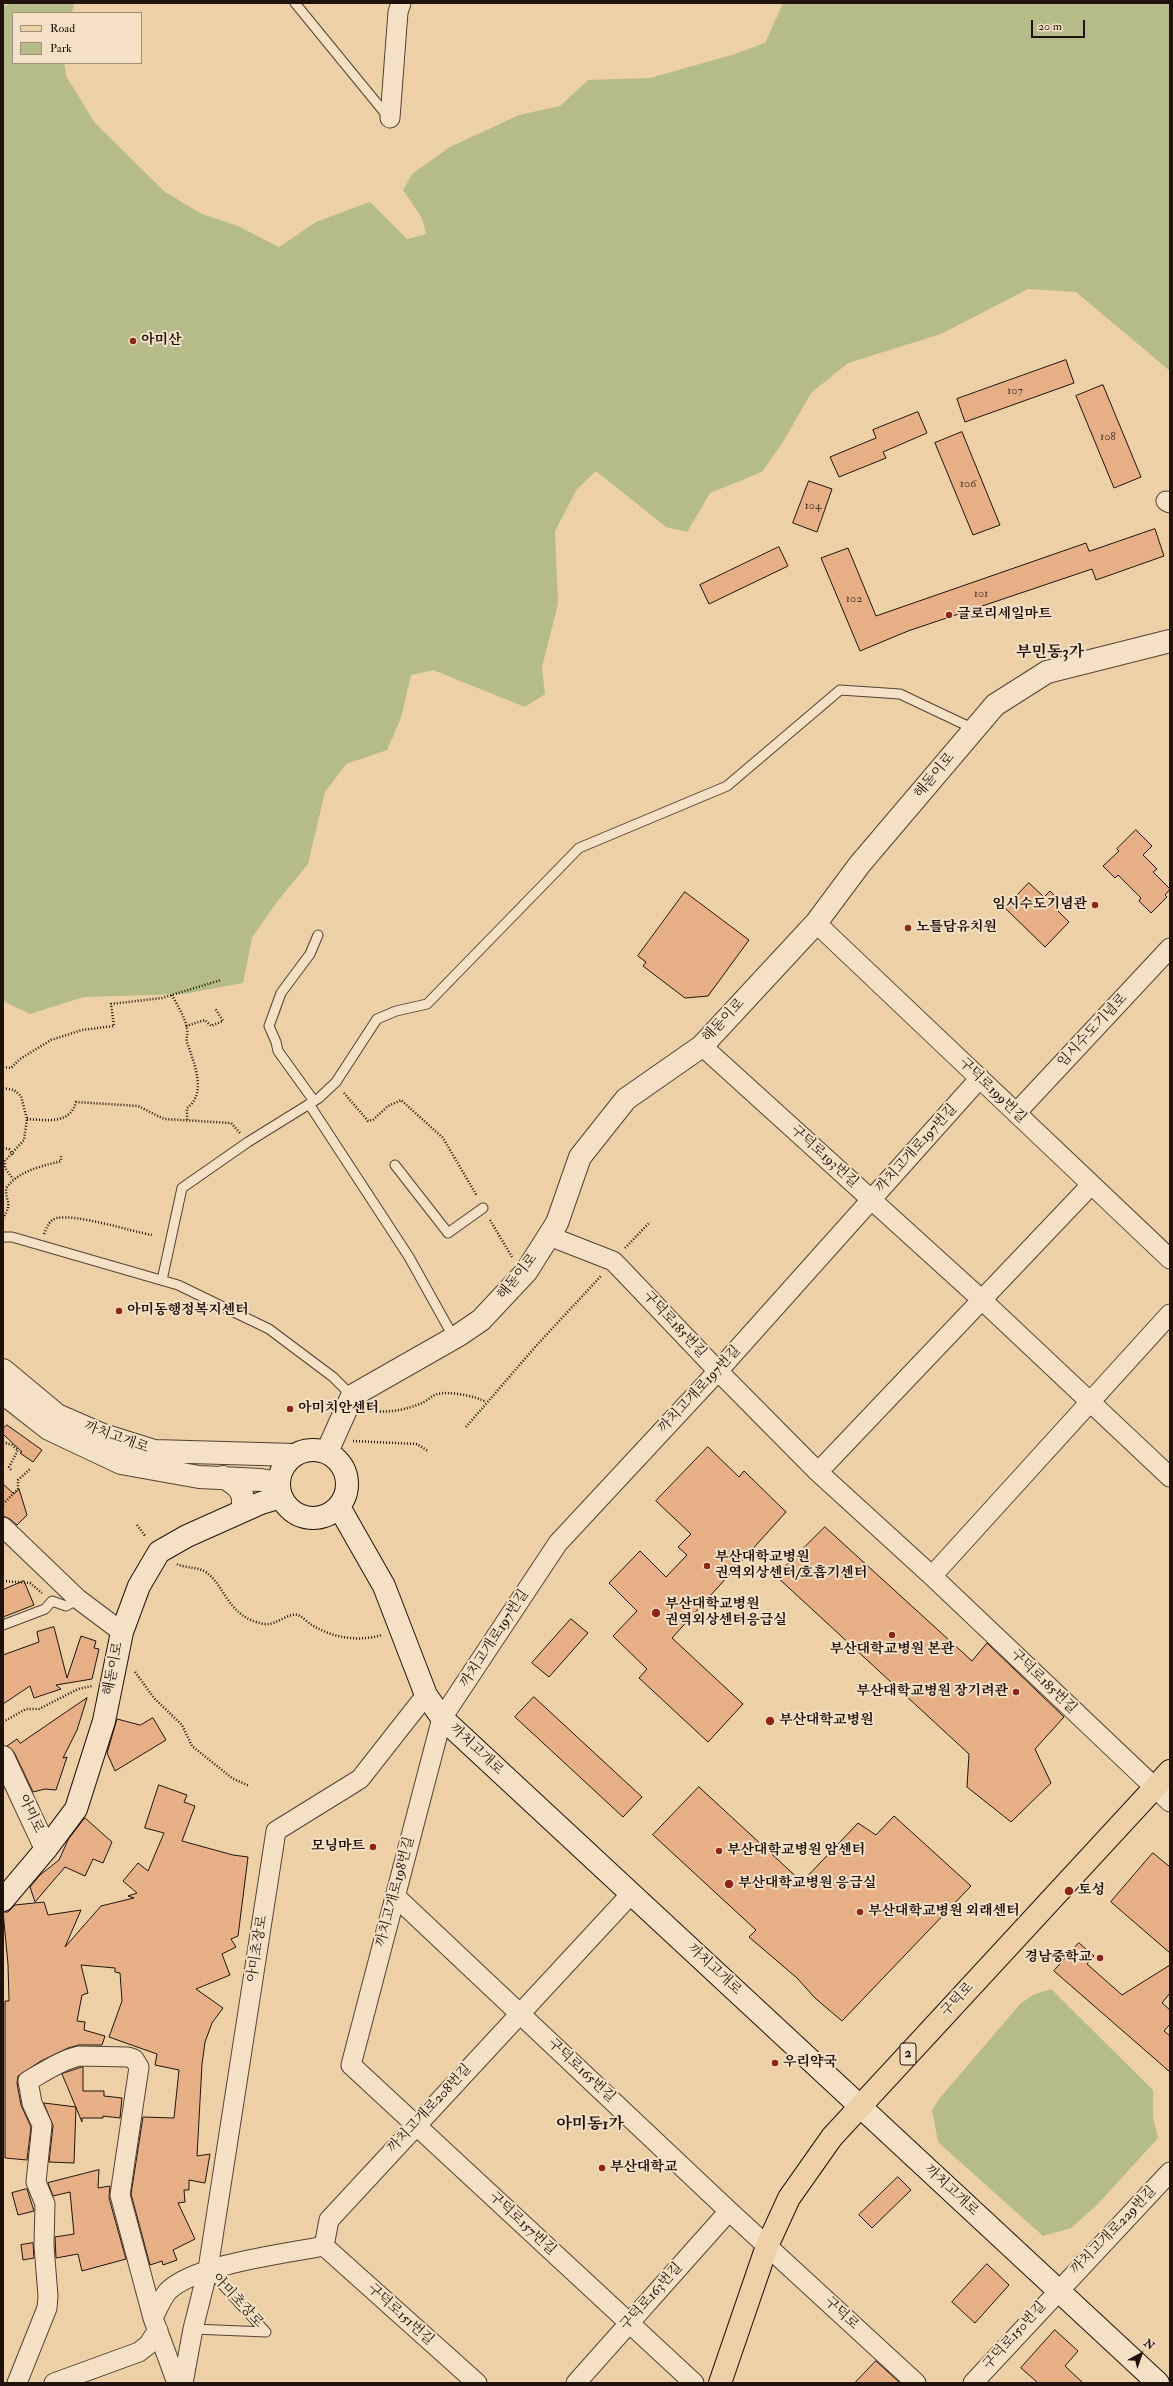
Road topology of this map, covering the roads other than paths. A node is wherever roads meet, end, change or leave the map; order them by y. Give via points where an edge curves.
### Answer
1 (295, 3) edge
2 (401, 3) edge
3 (390, 118) joint
4 (1170, 641) edge
5 (974, 729) junction
6 (816, 923) junction
7 (318, 936) dead end
8 (1170, 948) edge
9 (702, 1046) junction
10 (980, 1078) junction
11 (312, 1102) junction
12 (1016, 1113) junction
13 (395, 1166) dead end
14 (1090, 1185) junction
15 (872, 1199) junction
16 (484, 1208) road end
17 (549, 1236) junction
18 (3, 1237) edge
19 (1170, 1259) edge
20 (162, 1280) junction
21 (982, 1300) junction
22 (1170, 1314) edge
23 (454, 1338) junction
24 (3, 1370) edge
25 (718, 1372) junction
26 (3, 1393) edge
27 (350, 1400) junction
28 (1090, 1400) junction
29 (331, 1444) junction
30 (295, 1455) junction
31 (818, 1472) junction
32 (222, 1477) junction
33 (1170, 1477) edge
34 (280, 1490) junction
35 (339, 1507) junction
36 (242, 1511) junction
37 (3, 1527) edge
38 (932, 1576) junction
39 (78, 1599) junction
40 (3, 1625) edge
41 (122, 1632) junction
42 (426, 1695) junction
43 (442, 1718) junction
44 (3, 1757) edge
45 (1170, 1771) edge
46 (1162, 1795) edge
47 (46, 1849) junction
48 (631, 1894) junction
49 (395, 1896) junction
50 (3, 1900) edge
51 (519, 2013) junction
52 (350, 2065) joint
53 (860, 2106) junction
54 (415, 2125) junction
55 (1170, 2172) edge
56 (729, 2211) junction
57 (324, 2246) junction
58 (767, 2246) junction
59 (208, 2270) junction
60 (1058, 2290) junction
61 (629, 2323) junction
62 (156, 2324) junction
63 (193, 2330) junction
64 (17, 2383) edge
65 (54, 2383) edge
66 (177, 2383) edge
67 (183, 2383) edge
68 (477, 2383) edge
69 (576, 2383) edge
70 (694, 2383) edge
71 (720, 2383) edge
72 (916, 2383) edge
73 (973, 2383) edge
74 (1158, 2383) edge

1 - 3 lane
2 - 3 street via 398,12
4 - 5 main road, 해돋이로 via 1047,672 995,705
5 - 6 main road, 해돋이로 via 860,864
5 - 11 lane via 900,694 840,690 727,786 579,848 426,1004 396,1011 377,1019 334,1084
6 - 9 main road, 해돋이로
6 - 10 street, 구덕로199번길
7 - 11 lane via 310,954 281,993 269,1026 278,1051
8 - 12 street, 임시수도기념로
9 - 15 street, 구덕로193번길
9 - 17 main road, 해돋이로 via 626,1099 580,1157 557,1223
10 - 12 street, 구덕로199번길
10 - 15 street, 까치고개로197번길
11 - 20 lane via 182,1188
11 - 23 lane via 409,1257
12 - 14 street, 구덕로199번길
13 - 16 lane via 448,1233
14 - 19 street, 구덕로199번길
14 - 21 street
15 - 21 street, 구덕로193번길
15 - 25 street, 까치고개로197번길
17 - 23 main road, 해돋이로 via 526,1272 481,1320
17 - 25 street, 구덕로185번길 via 613,1261
18 - 20 lane
20 - 27 lane via 178,1285 269,1329 333,1377
21 - 28 street, 구덕로193번길
21 - 31 street
22 - 28 street
23 - 27 main road, 해돋이로
24 - 30 main road, 까치고개로 via 57,1415 103,1435 154,1451
25 - 31 street, 구덕로185번길
25 - 43 street, 까치고개로197번길 via 558,1543
26 - 32 main road via 48,1429 121,1463 170,1473
27 - 29 main road
28 - 33 street, 구덕로193번길
28 - 38 street
29 - 30 main road
29 - 35 main road via 347,1477 345,1498
30 - 34 main road via 284,1466
31 - 38 street, 구덕로185번길
32 - 34 main road
32 - 36 main road via 238,1485 243,1492
34 - 35 main road via 287,1507 307,1518 319,1518
34 - 36 main road, 해돋이로
35 - 42 main road, 까치고개로 via 384,1586
36 - 41 main road, 해돋이로 via 159,1552 139,1586
37 - 39 street
38 - 46 street, 구덕로185번길
39 - 40 lane via 66,1606 52,1602 45,1608
39 - 41 street
41 - 47 main road, 해돋이로 via 104,1722 76,1809
42 - 43 main road, 까치고개로
42 - 59 street, 아미초장로 via 360,1779 276,1831
43 - 48 main road, 까치고개로
43 - 49 street, 까치고개로198번길
44 - 47 main road, 아미로
45 - 46 main road, 구덕로 / 2
46 - 53 main road, 구덕로 / 2
47 - 50 main road, 해돋이로
48 - 51 street, 까치고개로208번길
48 - 53 main road, 까치고개로
49 - 51 street, 구덕로165번길
49 - 52 street, 까치고개로198번길
51 - 54 street, 까치고개로208번길
51 - 56 street, 구덕로165번길
52 - 54 street, 구덕로157번길
53 - 58 main road, 구덕로 / 2 via 832,2137 790,2198
53 - 60 main road, 까치고개로
54 - 57 street, 까치고개로208번길 via 329,2220
54 - 61 street, 구덕로157번길
55 - 60 street, 까치고개로229번길
56 - 58 street, 구덕로165번길
56 - 61 street, 구덕로163번길
57 - 59 street
57 - 68 street, 구덕로151번길
58 - 71 main road, 구덕로 / 2
58 - 72 street, 구덕로
59 - 62 street via 182,2281 168,2292
59 - 63 street, 아미초장로
59 - 63 lane, 아미초장로 via 266,2332
60 - 73 street, 구덕로150번길
60 - 74 main road, 까치고개로
61 - 69 street, 구덕로163번길
61 - 70 street, 구덕로157번길
62 - 64 street via 120,2195 138,2067 134,2059 128,2057 72,2058 28,2082 27,2085 42,2125 36,2182 45,2204 44,2246 48,2296 47,2308
62 - 65 street via 148,2345 139,2352
62 - 66 street
63 - 67 street, 아미초장로

